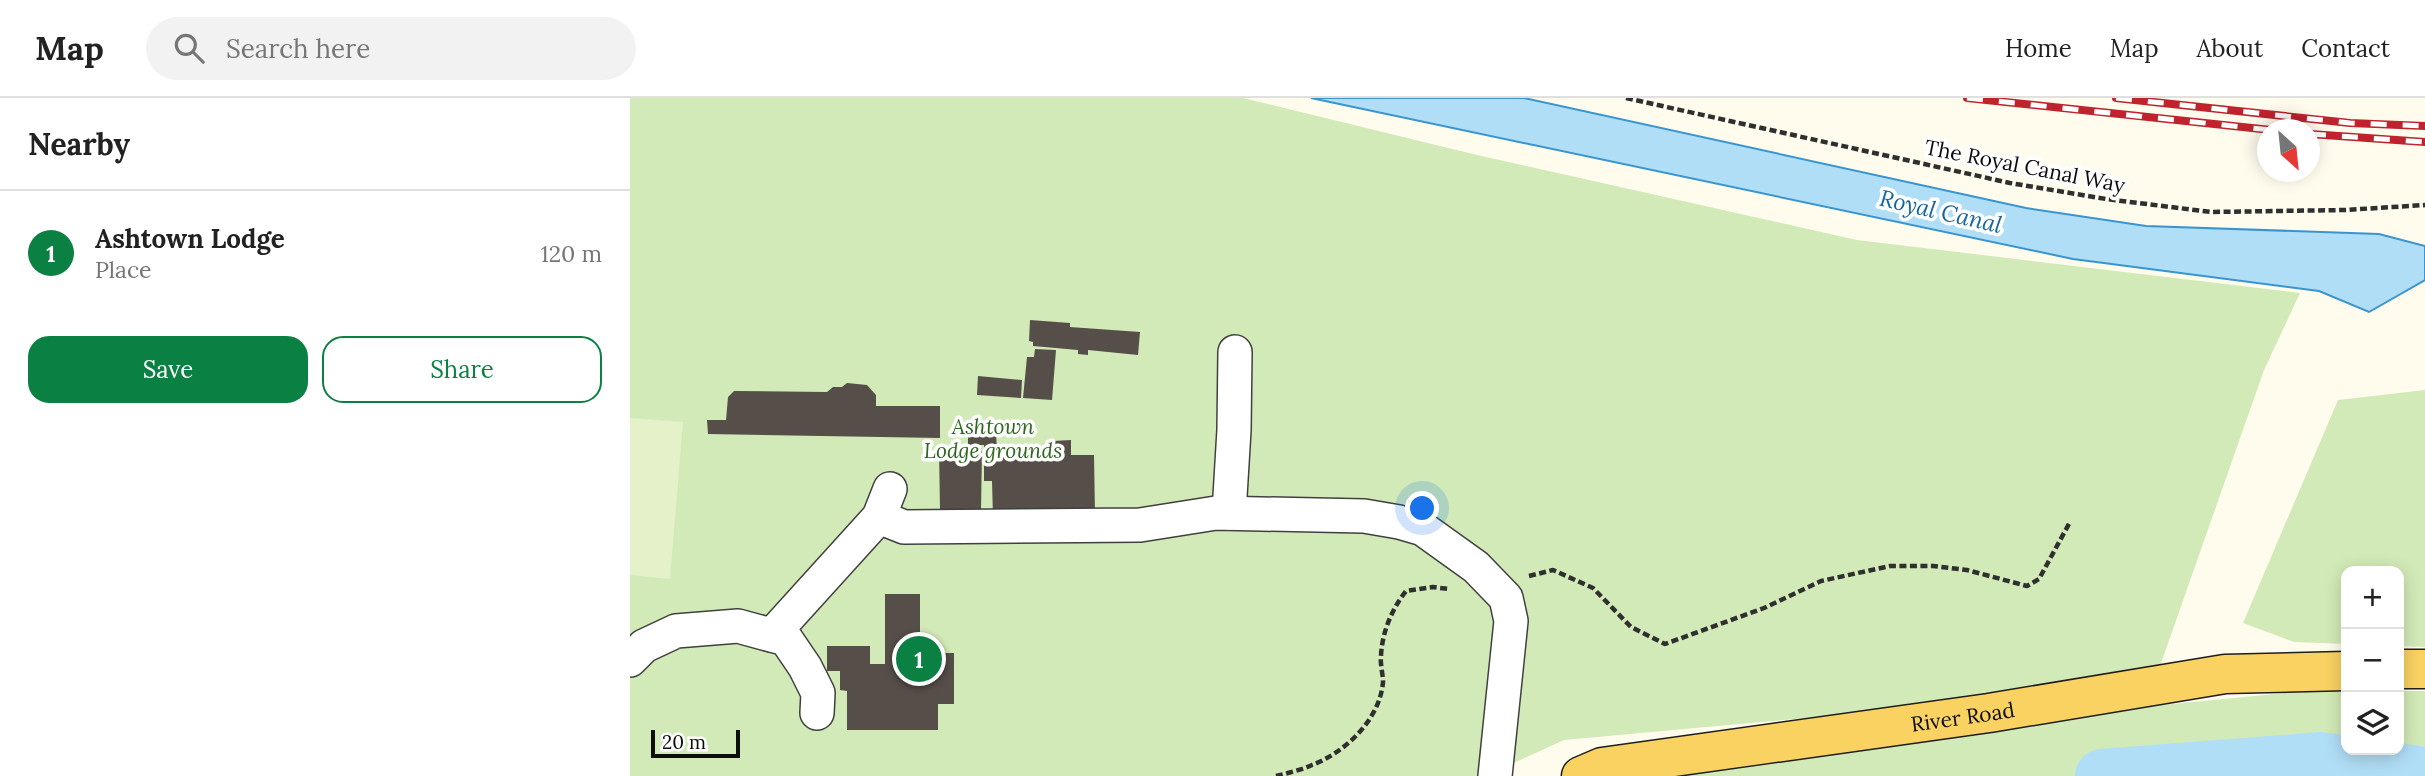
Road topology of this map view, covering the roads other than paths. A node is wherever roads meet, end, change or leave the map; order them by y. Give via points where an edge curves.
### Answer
1 (1235, 352) dead end
2 (1229, 513) junction
3 (772, 635) junction
4 (630, 660) edge
5 (2425, 669) edge
6 (2404, 670) edge
7 (2341, 671) edge
8 (817, 713) dead end
9 (1495, 776) edge
10 (1581, 776) edge

1 - 2 lane
2 - 3 lane via 1140,525 904,527 885,503
2 - 9 lane via 1364,516 1399,522 1423,530 1476,567 1506,598 1511,621
3 - 4 lane via 738,626 676,631 644,646
3 - 8 lane via 786,639 805,667 818,693
5 - 6 main road
7 - 10 main road, River Road via 2225,674 1989,713 1602,767

